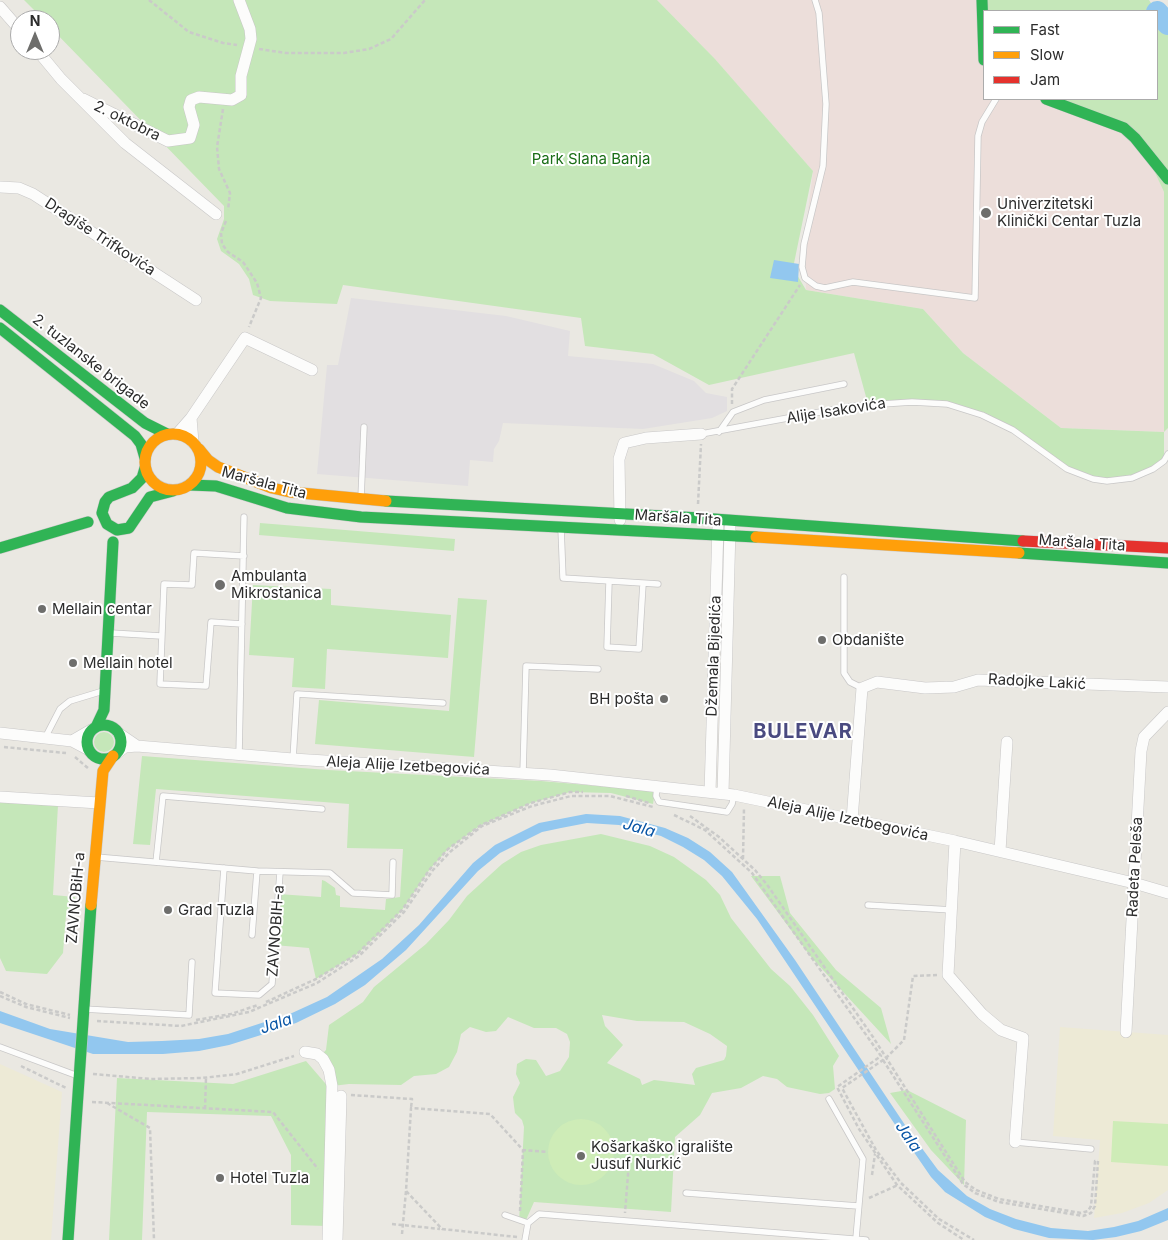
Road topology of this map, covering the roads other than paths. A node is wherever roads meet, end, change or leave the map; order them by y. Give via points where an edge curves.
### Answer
1 (239, 0) edge
2 (815, 0) edge
3 (982, 0) edge
4 (0, 7) edge
5 (10, 18) edge
6 (983, 30) edge
7 (45, 60) edge
8 (83, 99) junction
9 (995, 100) edge
10 (1049, 100) edge
11 (1168, 179) edge
12 (0, 187) edge
13 (216, 214) dead end
14 (196, 300) dead end
15 (0, 310) edge
16 (0, 328) edge
17 (312, 370) dead end
18 (844, 384) dead end
19 (192, 418) junction
20 (364, 427) dead end
21 (719, 432) junction
22 (172, 434) junction
23 (701, 434) joint
24 (196, 445) junction
25 (1168, 454) edge
26 (145, 463) junction
27 (190, 485) junction
28 (174, 491) junction
29 (361, 500) junction
30 (103, 507) junction
31 (619, 513) junction
32 (244, 517) dead end
33 (361, 517) junction
34 (724, 521) junction
35 (88, 522) junction
36 (107, 524) junction
37 (561, 528) junction
38 (123, 530) junction
39 (621, 530) junction
40 (718, 536) junction
41 (730, 537) junction
42 (113, 542) junction
43 (0, 548) edge
44 (1168, 548) edge
45 (244, 556) junction
46 (1168, 563) edge
47 (844, 577) dead end
48 (610, 582) junction
49 (643, 584) junction
50 (658, 584) dead end
51 (242, 624) junction
52 (109, 633) junction
53 (161, 636) junction
54 (598, 669) dead end
55 (1168, 687) edge
56 (862, 688) junction
57 (106, 691) junction
58 (443, 703) dead end
59 (104, 710) junction
60 (1168, 712) edge
61 (93, 729) junction
62 (117, 731) junction
63 (0, 733) edge
64 (45, 739) junction
65 (72, 741) junction
66 (1007, 742) dead end
67 (137, 746) junction
68 (91, 752) junction
69 (115, 755) junction
70 (239, 755) junction
71 (293, 759) junction
72 (103, 771) junction
73 (523, 773) junction
74 (657, 786) junction
75 (710, 792) junction
76 (728, 794) junction
77 (0, 797) edge
78 (99, 803) junction
79 (322, 809) dead end
80 (852, 820) junction
81 (955, 841) junction
82 (1000, 851) junction
83 (94, 857) junction
84 (156, 862) junction
85 (393, 862) dead end
86 (224, 868) junction
87 (257, 871) junction
88 (280, 872) junction
89 (1134, 883) junction
90 (1168, 893) edge
91 (868, 905) dead end
92 (952, 910) junction
93 (252, 935) dead end
94 (192, 962) dead end
95 (82, 1018) junction
96 (1126, 1032) dead end
97 (0, 1047) edge
98 (305, 1052) road end
99 (82, 1073) junction
100 (346, 1096) road end
101 (829, 1099) dead end
102 (1015, 1142) joint
103 (1091, 1149) dead end
104 (686, 1193) dead end
105 (858, 1206) junction
106 (504, 1215) dead end
107 (528, 1223) junction
108 (856, 1238) junction
109 (68, 1240) edge
110 (328, 1240) edge
111 (337, 1240) edge
112 (525, 1240) edge
113 (866, 1240) edge

1 - 8 street, 2. oktobra via 250,29 250,47 241,76 241,95 235,100 194,98 190,104 194,125 190,138 168,141
2 - 9 lane via 819,13 826,104 823,166 804,244 802,266 805,278 816,286 825,288 853,282 974,298 978,136
3 - 6 main road
4 - 5 street
7 - 8 street, 2. oktobra
8 - 13 street, 2. oktobra via 125,143
10 - 11 main road via 1124,128
12 - 14 street, Dragiše Trifkovića via 19,188 33,194
15 - 22 main road, 2. tuzlanske brigade via 145,423
16 - 26 main road, 2. tuzlanske brigade via 135,436
17 - 19 street via 245,338
18 - 21 lane via 764,400 733,412
19 - 22 street
19 - 24 street
20 - 29 lane
21 - 23 lane, Alije Isakovića
21 - 25 lane, Alije Isakovića via 853,406 912,402 947,404 982,415 1013,430 1067,469 1093,479 1120,480 1137,476 1164,461
22 - 24 main road
22 - 26 main road via 152,443
23 - 31 street, Alije Isakovića via 646,438 624,444 619,459
24 - 27 main road via 202,464
24 - 29 main road, Maršala Tita via 218,467 272,488
26 - 28 main road via 156,484
26 - 30 main road via 138,483 109,497
27 - 28 main road
27 - 33 main road, Maršala Tita via 216,486 287,508
28 - 38 main road via 150,497 140,508 134,524
29 - 31 main road, Maršala Tita
29 - 33 main road
30 - 35 main road
30 - 36 main road
31 - 34 main road, Maršala Tita
31 - 39 street, Alije Isakovića
32 - 45 lane
33 - 37 main road, Maršala Tita
34 - 40 street, Džemala Bijedića
34 - 41 street, Džemala Bijedića
34 - 44 main road, Maršala Tita
35 - 36 main road
35 - 43 main road
36 - 38 main road
36 - 42 main road
37 - 39 main road, Maršala Tita
37 - 48 lane via 563,578
38 - 42 main road
39 - 40 main road, Maršala Tita
40 - 41 main road, Maršala Tita
40 - 75 street, Džemala Bijedića
41 - 46 main road, Maršala Tita
41 - 76 street, Džemala Bijedića
42 - 52 main road
45 - 51 lane
45 - 53 lane via 194,553 192,585 164,584
47 - 56 lane via 844,673 850,682
48 - 49 lane
48 - 49 lane via 607,647 639,649
49 - 50 lane
51 - 53 lane via 211,622 206,686 160,684
51 - 70 lane
52 - 53 lane
52 - 57 main road
54 - 73 lane via 526,666
55 - 56 street, Radojke Lakić via 978,680 954,687 925,688 877,682
56 - 80 street
57 - 59 main road
57 - 64 lane via 70,701 60,709
58 - 71 lane via 297,694
59 - 61 main road
59 - 62 main road
60 - 89 street, Radeta Peleša via 1144,737 1141,751
61 - 62 main road via 106,725
61 - 65 street
61 - 68 main road via 87,740
62 - 67 street
62 - 69 main road via 121,744
63 - 64 street
64 - 65 street
65 - 68 street
66 - 82 street
67 - 69 street via 125,747
67 - 70 street, Aleja Alije Izetbegovića
68 - 69 main road via 102,758
68 - 72 main road
69 - 72 main road
70 - 71 street, Aleja Alije Izetbegovića
71 - 73 street, Aleja Alije Izetbegovića
72 - 78 main road, ZAVNOBiH-a
73 - 74 street, Aleja Alije Izetbegovića
74 - 75 street, Aleja Alije Izetbegovića
74 - 76 lane via 659,802 727,812 732,804
75 - 76 street, Aleja Alije Izetbegovića
76 - 80 street, Aleja Alije Izetbegovića
77 - 78 street
78 - 83 main road, ZAVNOBiH-a
79 - 84 lane via 163,796
80 - 81 street, Aleja Alije Izetbegovića
81 - 82 street, Aleja Alije Izetbegovića
81 - 92 street
82 - 89 street, Aleja Alije Izetbegovića
83 - 84 lane, ZAVNOBIH-a
83 - 95 main road, ZAVNOBiH-a
84 - 86 lane, ZAVNOBIH-a
85 - 88 lane via 392,895 353,893 330,873
86 - 87 lane, ZAVNOBIH-a
86 - 88 lane, ZAVNOBIH-a via 215,993 259,995 272,984
87 - 88 lane
87 - 93 lane, ZAVNOBIH-a
89 - 90 street, Aleja Alije Izetbegovića
89 - 96 street, Radeta Peleša
91 - 92 lane
92 - 102 street via 948,975 1000,1030 1023,1038
94 - 95 lane via 189,1015
95 - 99 main road, ZAVNOBiH-a
97 - 99 lane
98 - 110 street via 323,1059 332,1086
99 - 109 main road
100 - 111 street
101 - 105 lane via 863,1159
102 - 103 lane
104 - 105 lane
105 - 108 lane
106 - 107 lane
107 - 108 lane via 539,1214
107 - 112 lane
108 - 113 lane

